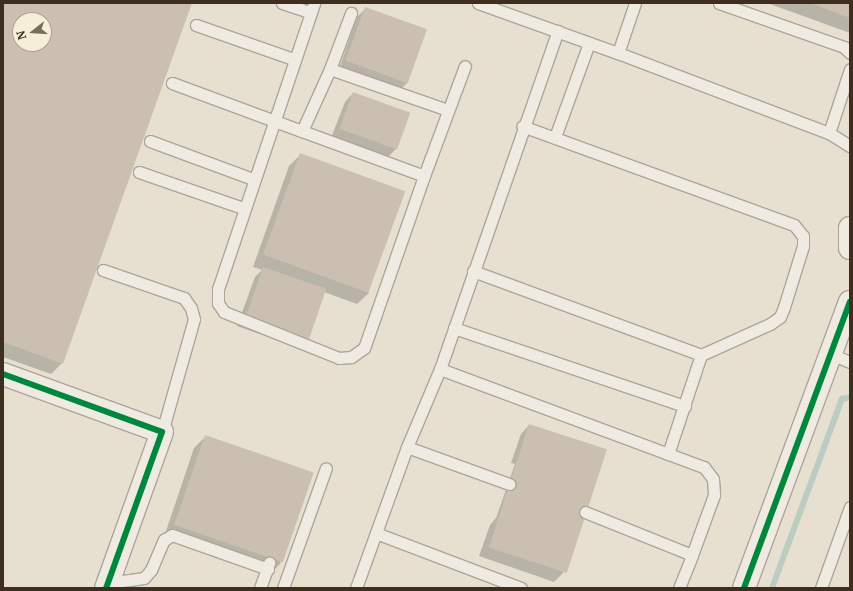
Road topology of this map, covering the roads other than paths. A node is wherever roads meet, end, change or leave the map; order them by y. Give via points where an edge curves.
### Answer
1 (282, 3) edge
2 (478, 3) edge
3 (635, 3) edge
4 (720, 3) edge
5 (312, 8) edge
6 (351, 13) dead end
7 (196, 25) dead end
8 (558, 31) junction
9 (589, 43) junction
10 (618, 53) junction
11 (850, 53) edge
12 (293, 59) junction
13 (465, 66) dead end
14 (330, 69) junction
15 (850, 69) edge
16 (172, 83) dead end
17 (448, 110) junction
18 (273, 120) junction
19 (522, 126) junction
20 (302, 131) junction
21 (829, 133) junction
22 (555, 137) junction
23 (150, 141) dead end
24 (850, 146) edge
25 (139, 172) dead end
26 (424, 176) junction
27 (253, 179) junction
28 (244, 208) junction
29 (850, 228) edge
30 (850, 248) edge
31 (103, 270) dead end
32 (473, 271) junction
33 (850, 302) edge
34 (454, 328) junction
35 (701, 355) junction
36 (841, 358) edge
37 (440, 369) junction
38 (3, 374) edge
39 (685, 406) junction
40 (162, 432) junction
41 (407, 447) junction
42 (668, 454) junction
43 (326, 468) dead end
44 (509, 484) dead end
45 (850, 507) edge
46 (585, 512) dead end
47 (376, 533) junction
48 (692, 555) junction
49 (107, 586) edge
50 (260, 588) edge
51 (282, 588) edge
52 (356, 588) edge
53 (521, 588) edge
54 (680, 588) edge
55 (744, 588) edge
56 (821, 588) edge

1 - 5 lane
2 - 8 lane
3 - 10 lane
4 - 11 lane via 844,47
5 - 12 lane
6 - 14 lane
7 - 12 lane
8 - 9 lane
8 - 19 lane
9 - 10 lane
9 - 22 lane
10 - 21 lane
12 - 18 lane
13 - 17 lane
14 - 17 lane
14 - 20 lane
15 - 21 lane
16 - 18 lane
17 - 26 lane
18 - 20 lane
18 - 27 lane
19 - 22 lane
19 - 32 lane
20 - 26 lane
21 - 24 lane
22 - 35 lane via 794,225 803,236 804,246 780,317
23 - 27 lane
25 - 28 lane
26 - 28 lane via 364,348 352,357 339,358 224,312 218,303 218,289
27 - 28 lane
29 - 30 street
31 - 40 lane via 184,298 191,308 194,320
32 - 34 lane
32 - 35 lane
33 - 36 street
34 - 37 lane
34 - 39 lane
35 - 39 lane
36 - 55 street
37 - 41 lane
37 - 42 lane
38 - 40 street
39 - 42 lane
40 - 49 street
41 - 44 lane
41 - 47 lane
42 - 48 lane via 704,467 713,479 714,495
43 - 51 lane
45 - 56 lane
46 - 48 lane
47 - 52 lane
47 - 53 lane
48 - 54 lane
49 - 50 lane via 144,578 151,570 164,540 172,535 269,566

